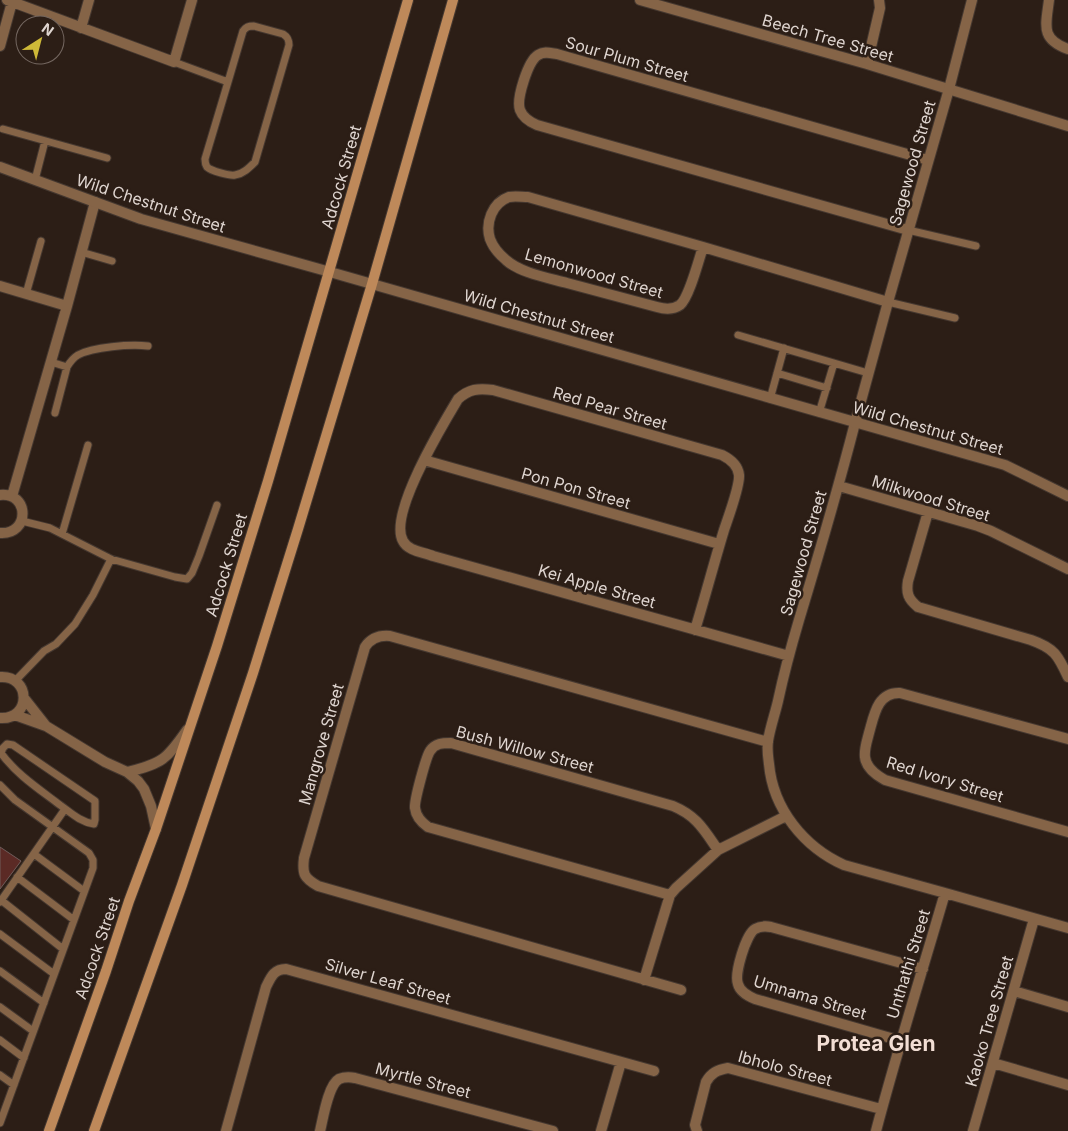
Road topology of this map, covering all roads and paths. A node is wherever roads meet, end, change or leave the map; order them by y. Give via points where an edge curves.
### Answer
1 (89, 0) edge
2 (192, 0) edge
3 (408, 0) edge
4 (453, 0) edge
5 (640, 0) edge
6 (879, 0) edge
7 (972, 0) edge
8 (1049, 0) edge
9 (10, 1) edge
10 (82, 28) junction
11 (0, 46) edge
12 (1068, 49) edge
13 (174, 62) junction
14 (867, 64) junction
15 (228, 82) junction
16 (949, 89) junction
17 (1068, 126) edge
18 (3, 129) dead end
19 (45, 141) junction
20 (107, 158) dead end
21 (928, 160) junction
22 (0, 167) edge
23 (35, 180) junction
24 (95, 202) junction
25 (908, 230) junction
26 (41, 241) dead end
27 (976, 246) dead end
28 (703, 247) junction
29 (81, 252) junction
30 (112, 261) dead end
31 (330, 272) junction
32 (372, 284) junction
33 (0, 286) edge
34 (26, 294) junction
35 (888, 302) junction
36 (67, 306) junction
37 (956, 318) dead end
38 (738, 335) dead end
39 (148, 346) dead end
40 (784, 348) junction
41 (51, 362) junction
42 (834, 363) junction
43 (67, 366) junction
44 (777, 373) junction
45 (868, 373) junction
46 (827, 388) junction
47 (770, 398) junction
48 (55, 413) dead end
49 (819, 413) junction
50 (854, 423) junction
51 (88, 445) dead end
52 (424, 460) junction
53 (839, 486) junction
54 (0, 495) edge
55 (12, 496) junction
56 (1068, 496) edge
57 (217, 505) dead end
58 (928, 512) junction
59 (22, 521) junction
60 (0, 533) edge
61 (62, 534) junction
62 (401, 539) joint
63 (720, 544) junction
64 (110, 559) junction
65 (1068, 569) edge
66 (695, 630) junction
67 (789, 656) junction
68 (0, 677) edge
69 (1068, 677) edge
70 (15, 680) junction
71 (24, 698) junction
72 (15, 715) junction
73 (0, 718) edge
74 (191, 724) junction
75 (46, 726) junction
76 (1067, 736) edge
77 (768, 742) junction
78 (127, 772) junction
79 (0, 785) edge
80 (65, 808) junction
81 (786, 816) junction
82 (53, 827) junction
83 (156, 829) junction
84 (1068, 832) edge
85 (718, 850) junction
86 (34, 854) junction
87 (18, 877) junction
88 (84, 891) junction
89 (945, 892) junction
90 (670, 895) junction
91 (1, 901) edge
92 (1034, 919) junction
93 (74, 920) junction
94 (1068, 928) edge
95 (0, 934) edge
96 (63, 949) junction
97 (923, 969) junction
98 (0, 971) edge
99 (54, 974) junction
100 (644, 980) junction
101 (681, 990) dead end
102 (1014, 991) junction
103 (44, 1003) junction
104 (0, 1007) edge
105 (1068, 1007) edge
106 (33, 1032) junction
107 (0, 1040) edge
108 (901, 1040) junction
109 (24, 1058) junction
110 (621, 1062) junction
111 (993, 1063) junction
112 (654, 1071) dead end
113 (0, 1075) edge
114 (1068, 1084) edge
115 (14, 1085) junction
116 (882, 1109) junction
117 (2, 1110) edge
118 (0, 1123) edge
119 (49, 1131) edge
120 (94, 1131) edge
121 (226, 1131) edge
122 (320, 1131) edge
123 (553, 1131) edge
124 (601, 1131) edge
125 (697, 1131) edge
126 (876, 1131) edge
127 (973, 1131) edge

1 - 10 street
2 - 13 street
3 - 31 main road, Adcock Street
4 - 32 main road
5 - 14 street, Beech Tree Street
6 - 14 street
7 - 16 street, Sagewood Street
8 - 12 street via 1046,29 1053,42
9 - 10 street
9 - 11 street
10 - 13 street
13 - 15 lane
14 - 16 street, Beech Tree Street
15 - 15 lane via 246,28 254,26 287,37 289,45 255,162 232,176 211,170 205,164
16 - 17 street, Beech Tree Street
16 - 21 street, Sagewood Street
18 - 19 lane
19 - 20 lane
19 - 23 lane
21 - 25 street, Sagewood Street
21 - 25 street, Sour Plum Street via 546,52 535,57 521,93 522,114 537,125
22 - 23 street, Wild Chestnut Street
23 - 24 street, Wild Chestnut Street
24 - 29 street
24 - 31 street, Wild Chestnut Street via 141,219
25 - 27 lane
25 - 35 street, Sagewood Street
26 - 34 lane
28 - 28 street, Lemonwood Street via 528,197 509,197 501,201 490,217 491,241 498,253 516,267 666,309 684,301
28 - 35 street, Lemonwood Street
29 - 30 lane
29 - 36 street
31 - 32 street, Wild Chestnut Street
31 - 74 main road, Adcock Street
32 - 47 street, Wild Chestnut Street
32 - 120 main road via 222,766
33 - 34 street
34 - 36 street
35 - 37 lane
35 - 45 street, Sagewood Street
36 - 41 street
38 - 40 lane
39 - 43 lane via 91,350 71,360
40 - 42 lane
40 - 44 lane
41 - 43 lane
41 - 55 street
42 - 45 lane
42 - 46 lane
43 - 48 lane
44 - 46 lane
44 - 47 lane
45 - 50 street, Sagewood Street
46 - 49 lane
47 - 49 street, Wild Chestnut Street
49 - 50 street, Wild Chestnut Street
50 - 53 street, Sagewood Street
50 - 56 street, Wild Chestnut Street via 1005,466
51 - 61 lane
52 - 62 street, Red Pear Street via 403,513
52 - 63 street, Pon Pon Street
52 - 63 street, Red Pear Street via 458,399 475,390 493,390 729,458 739,477
53 - 58 street, Milkwood Street
53 - 67 street, Sagewood Street
54 - 55 street
55 - 59 street via 22,508
57 - 64 lane via 187,579
58 - 65 street, Milkwood Street via 978,526
58 - 69 street via 908,581 908,597 913,603 1043,644 1054,651
59 - 60 street via 14,530
59 - 61 lane
61 - 64 lane
62 - 66 street, Kei Apple Street via 411,548 433,556
63 - 66 street, Red Pear Street
64 - 70 lane via 93,596 75,624
66 - 67 street, Kei Apple Street
67 - 77 street, Sagewood Street
68 - 70 street
70 - 71 street
71 - 72 street via 20,711
71 - 75 street
72 - 73 street
72 - 75 street
74 - 78 street via 166,757 153,765
74 - 83 main road, Adcock Street
75 - 78 street
76 - 84 street, Red Ivory Street via 892,693 875,711 865,757 872,771 885,780
77 - 81 street, Sagewood Street via 770,774
77 - 100 street, Mangrove Street via 390,636 375,638 365,647 304,858 306,878 318,886
78 - 83 street via 144,789 152,806
79 - 82 lane
80 - 80 lane via 7,761 1,753 7,744 95,801 96,820 94,824 82,820
80 - 82 lane
81 - 85 street
81 - 89 street, Sagewood Street via 807,841 830,859
82 - 86 lane
82 - 88 lane via 94,860
83 - 119 main road, Adcock Street
85 - 90 street
85 - 90 street, Bush Willow Street via 691,815 673,806 451,743 441,743 430,751 414,807 417,817 428,827
86 - 87 lane
86 - 88 lane
87 - 91 lane
87 - 93 lane
88 - 93 lane
89 - 92 street, Sagewood Street
89 - 97 street, Unthathi Street
90 - 100 street
91 - 96 lane
92 - 94 street, Sagewood Street
92 - 102 street, Kaoko Tree Street
93 - 96 lane
95 - 99 lane
96 - 99 lane
97 - 108 street, Unthathi Street
97 - 108 street, Umnama Street via 771,926 756,928 746,942 737,980 742,992 748,996
98 - 103 lane
99 - 103 lane
100 - 101 street, Mangrove Street
102 - 105 street
102 - 111 street, Kaoko Tree Street
103 - 106 lane
104 - 106 lane
106 - 109 lane
107 - 109 lane
108 - 116 street, Unthathi Street
109 - 115 lane
110 - 112 street, Silver Leaf Street
110 - 121 street, Silver Leaf Street via 280,969 271,976 266,987
110 - 124 street
111 - 114 street
111 - 127 street, Kaoko Tree Street
113 - 115 lane
115 - 117 lane
116 - 125 street, Ibholo Street via 728,1068 716,1071 706,1082 695,1125
116 - 126 street, Unthathi Street
117 - 118 lane
122 - 123 street, Myrtle Street via 331,1089 346,1077

